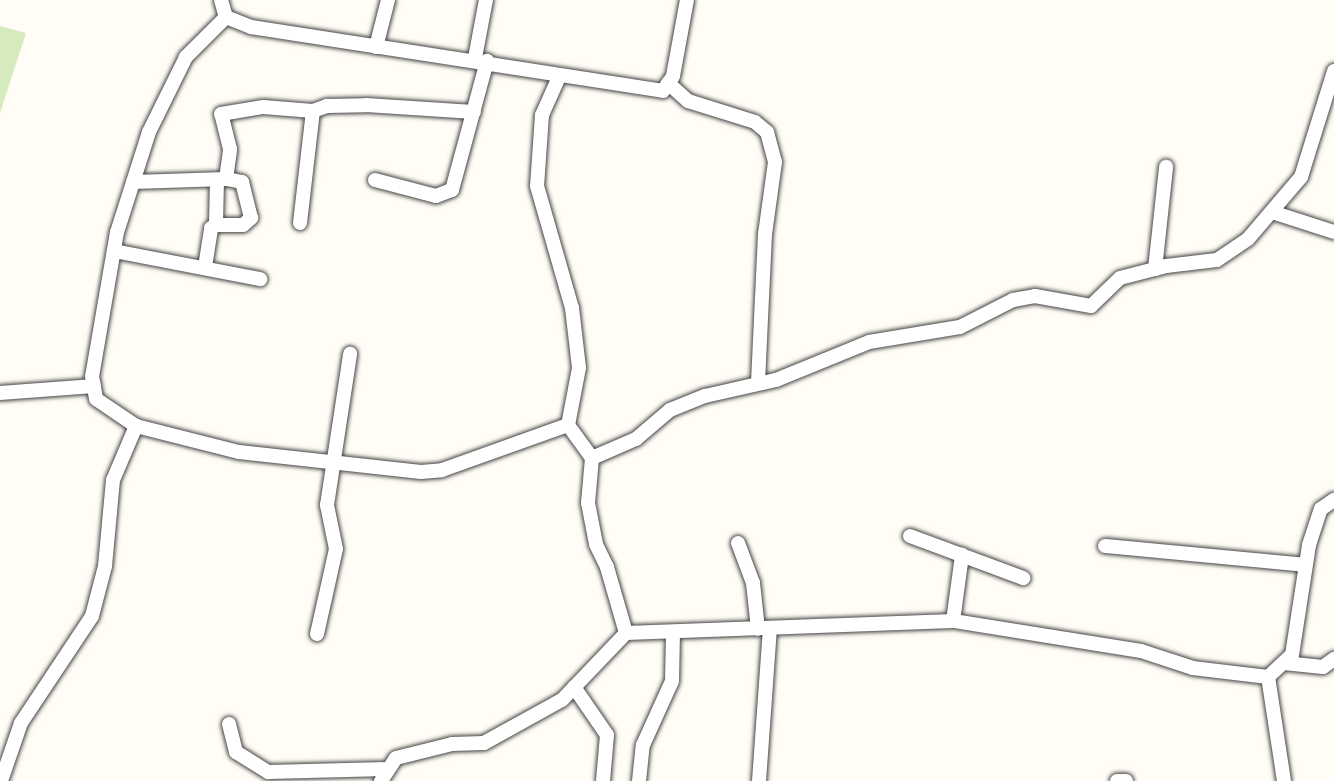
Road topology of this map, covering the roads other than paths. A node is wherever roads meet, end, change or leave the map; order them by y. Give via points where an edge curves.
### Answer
1 (221, 0) edge
2 (388, 0) edge
3 (486, 0) edge
4 (687, 0) edge
5 (226, 17) junction
6 (376, 47) junction
7 (481, 60) junction
8 (1334, 71) edge
9 (559, 77) junction
10 (668, 83) junction
11 (313, 111) junction
12 (474, 111) junction
13 (1166, 167) dead end
14 (221, 180) junction
15 (375, 180) dead end
16 (133, 182) junction
17 (1272, 212) junction
18 (300, 223) dead end
19 (216, 225) junction
20 (1334, 232) edge
21 (114, 251) junction
22 (205, 267) junction
23 (1155, 269) junction
24 (260, 279) dead end
25 (350, 354) dead end
26 (758, 382) junction
27 (94, 387) junction
28 (0, 393) edge
29 (568, 425) junction
30 (136, 426) junction
31 (592, 458) junction
32 (334, 462) junction
33 (1334, 500) edge
34 (910, 536) dead end
35 (738, 543) dead end
36 (1105, 546) dead end
37 (962, 555) junction
38 (1305, 565) junction
39 (1023, 578) dead end
40 (953, 621) junction
41 (764, 628) junction
42 (626, 633) junction
43 (317, 634) dead end
44 (673, 634) junction
45 (1334, 659) edge
46 (1284, 663) junction
47 (1268, 677) junction
48 (575, 687) junction
49 (229, 724) dead end
50 (384, 775) edge
51 (1, 781) edge
52 (603, 781) edge
53 (639, 781) edge
54 (759, 781) edge
55 (1117, 781) edge
56 (1126, 781) edge
57 (1284, 781) edge

1 - 5 street
2 - 6 street
3 - 7 street
4 - 10 street
5 - 6 street via 251,27
5 - 16 street via 186,57 149,132
6 - 7 street
7 - 9 street
7 - 12 street
8 - 17 street via 1301,177
9 - 10 street via 580,75 663,91
9 - 29 street via 542,115 536,152 537,186 572,308 579,368
10 - 26 street via 688,101 755,122 767,132 775,162 765,234
11 - 12 street via 366,105
11 - 14 street via 263,107 221,114 230,149
11 - 18 street
12 - 15 street via 447,194
13 - 23 street
14 - 16 street
14 - 19 street
14 - 19 street via 242,182 251,218 243,225
16 - 21 street
17 - 20 street
17 - 23 street via 1248,239 1217,260
19 - 22 street via 211,228
21 - 22 street
21 - 27 street
22 - 24 street
23 - 26 street via 1120,278 1091,306 1035,296 1013,300 960,327 869,342 776,380
25 - 32 street
26 - 31 street via 670,410 636,439
27 - 28 street
27 - 30 street via 96,399
29 - 31 street
29 - 32 street via 442,470
30 - 32 street via 239,452
30 - 51 street via 113,480 105,566 92,616 26,714
31 - 42 street via 591,525
32 - 43 street via 327,522 336,549
33 - 38 street via 1317,517
34 - 37 street
35 - 41 street
36 - 38 street
37 - 39 street
37 - 40 street
38 - 46 street via 1298,639
40 - 41 street
40 - 47 street via 1141,652 1193,668
41 - 44 street
41 - 54 street
42 - 44 street
42 - 48 street
44 - 53 street via 672,681 643,745
45 - 46 street via 1323,667
46 - 47 street
47 - 57 street
48 - 50 street via 484,743 419,750 396,758
48 - 52 street via 605,728 608,746
49 - 50 street via 236,752 268,772
55 - 56 street

